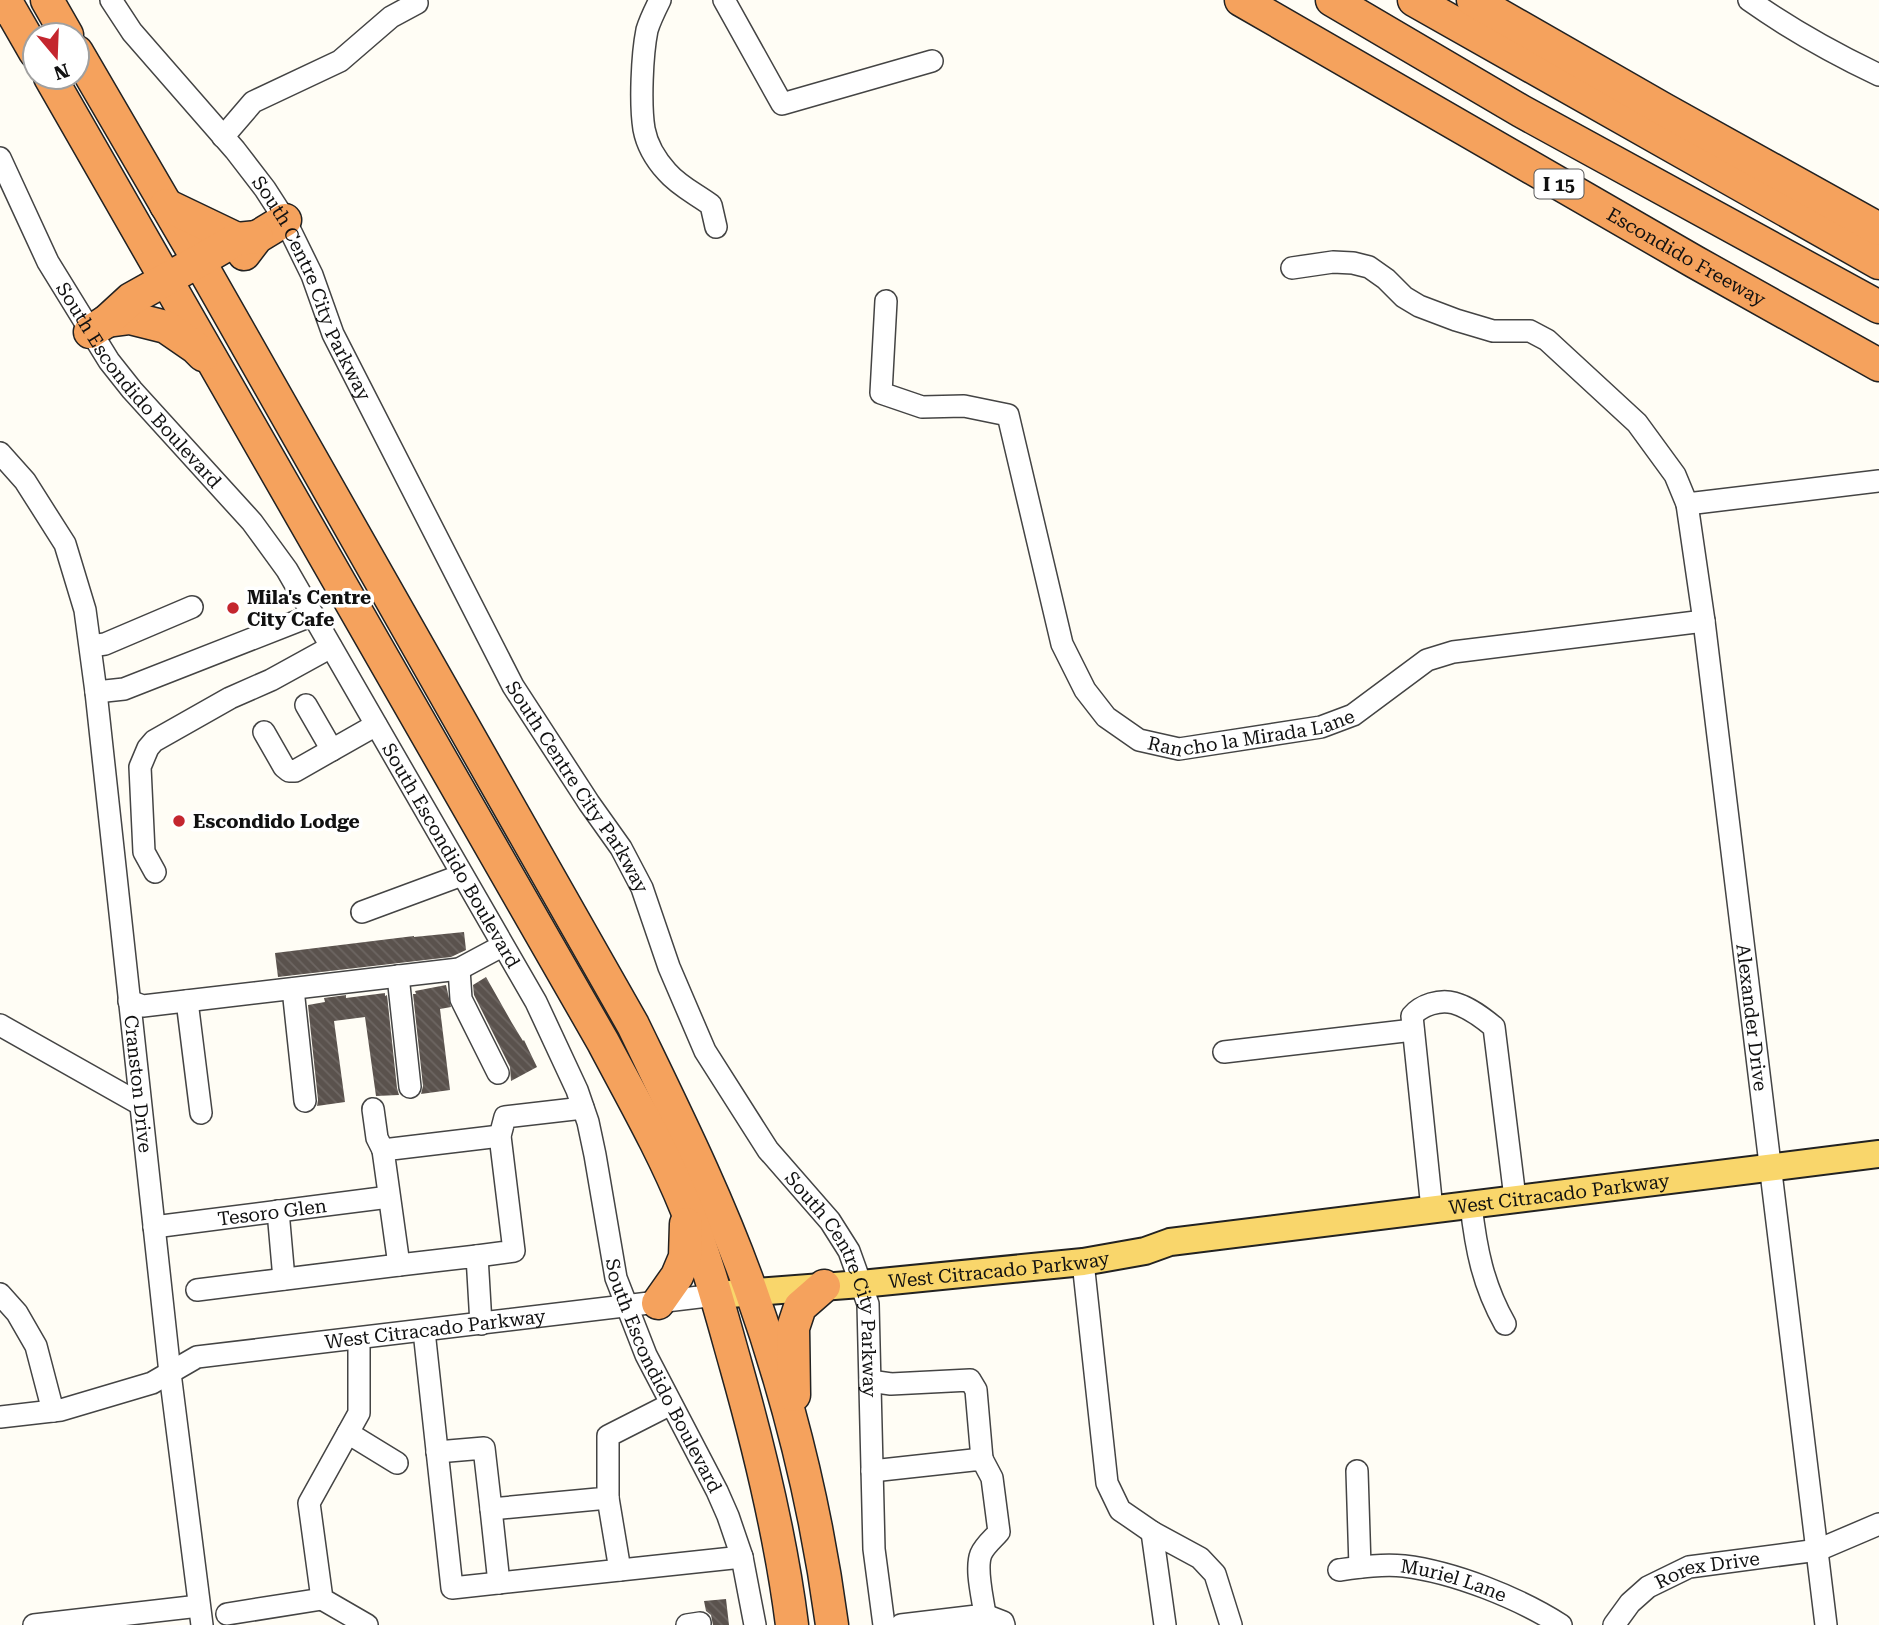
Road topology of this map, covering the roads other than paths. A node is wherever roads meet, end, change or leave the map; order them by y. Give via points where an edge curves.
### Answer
1 (5, 0) edge
2 (47, 0) edge
3 (111, 0) edge
4 (660, 0) edge
5 (723, 0) edge
6 (1241, 0) edge
7 (1332, 0) edge
8 (1414, 0) edge
9 (1473, 0) edge
10 (1749, 0) edge
11 (417, 4) dead end
12 (392, 8) edge
13 (59, 21) edge
14 (21, 28) edge
15 (932, 61) dead end
16 (1879, 75) edge
17 (91, 76) edge
18 (58, 91) edge
19 (223, 137) junction
20 (0, 158) edge
21 (166, 205) junction
22 (285, 220) junction
23 (716, 227) dead end
24 (1879, 229) edge
25 (247, 238) junction
26 (1879, 263) edge
27 (203, 268) junction
28 (1292, 268) dead end
29 (171, 286) junction
30 (886, 301) dead end
31 (1879, 307) edge
32 (98, 327) junction
33 (1879, 365) edge
34 (217, 369) junction
35 (0, 453) edge
36 (1879, 481) edge
37 (1687, 503) junction
38 (192, 607) dead end
39 (313, 615) junction
40 (1704, 621) junction
41 (91, 646) junction
42 (331, 647) junction
43 (96, 692) junction
44 (306, 705) dead end
45 (376, 725) junction
46 (264, 733) dead end
47 (332, 750) junction
48 (155, 872) dead end
49 (462, 875) junction
50 (362, 912) dead end
51 (502, 946) junction
52 (459, 969) junction
53 (398, 976) junction
54 (293, 989) junction
55 (129, 1001) junction
56 (187, 1001) junction
57 (0, 1025) edge
58 (1413, 1030) junction
59 (1224, 1052) dead end
60 (498, 1073) dead end
61 (410, 1087) dead end
62 (305, 1101) dead end
63 (140, 1104) junction
64 (583, 1108) junction
65 (373, 1110) dead end
66 (201, 1113) dead end
67 (500, 1136) junction
68 (383, 1150) junction
69 (1879, 1154) edge
70 (1770, 1167) junction
71 (389, 1197) junction
72 (1515, 1198) junction
73 (1471, 1205) junction
74 (686, 1209) junction
75 (1432, 1209) junction
76 (278, 1211) junction
77 (154, 1227) junction
78 (477, 1256) junction
79 (1083, 1262) junction
80 (399, 1265) junction
81 (284, 1279) junction
82 (861, 1284) junction
83 (824, 1286) junction
84 (197, 1290) dead end
85 (751, 1291) junction
86 (0, 1294) edge
87 (716, 1295) junction
88 (658, 1303) junction
89 (627, 1306) junction
90 (481, 1324) junction
91 (1505, 1324) dead end
92 (424, 1331) junction
93 (359, 1338) junction
94 (170, 1373) junction
95 (870, 1381) junction
96 (671, 1404) junction
97 (53, 1411) junction
98 (0, 1417) edge
99 (793, 1432) junction
100 (348, 1433) junction
101 (437, 1452) junction
102 (982, 1459) junction
103 (397, 1463) dead end
104 (872, 1471) junction
105 (1357, 1471) dead end
106 (608, 1498) junction
107 (491, 1509) junction
108 (1879, 1524) edge
109 (1152, 1532) junction
110 (1818, 1550) junction
111 (742, 1558) junction
112 (620, 1570) junction
113 (499, 1583) junction
114 (323, 1599) junction
115 (227, 1614) dead end
116 (201, 1615) edge
117 (994, 1620) edge
118 (34, 1625) edge
119 (368, 1625) edge
120 (754, 1625) edge
121 (792, 1625) edge
122 (832, 1625) edge
123 (884, 1625) edge
124 (901, 1625) edge
125 (1165, 1625) edge
126 (1231, 1625) edge
127 (1561, 1625) edge
128 (1615, 1625) edge
129 (1826, 1625) edge

1 - 14 highway
2 - 13 highway
3 - 19 street, South Centre City Parkway via 132,32
4 - 23 street via 646,38 644,130 673,179 711,205
5 - 15 street via 782,104
6 - 33 highway, Escondido Freeway / I 15
7 - 31 highway via 1521,111
8 - 26 highway
9 - 24 highway
10 - 16 street via 1785,26
11 - 12 street
12 - 19 street via 340,61 253,102
17 - 21 highway
18 - 29 highway
19 - 22 street, South Centre City Parkway
20 - 32 street, South Escondido Boulevard via 48,261
21 - 25 highway
21 - 27 highway
22 - 25 highway
22 - 82 street, South Centre City Parkway via 312,275 332,334 513,687 642,888 705,1051 768,1150 830,1222 849,1251
25 - 27 highway via 243,255
27 - 29 highway
27 - 85 highway via 633,1025 713,1196
28 - 37 street, Alexander Drive via 1353,262 1369,267 1419,306 1493,331 1530,331 1548,340 1637,423 1675,475
29 - 32 highway via 131,299
29 - 34 highway
30 - 40 street, Rancho la Mirada Lane via 881,393 922,407 964,406 1008,415 1062,644 1085,690 1106,717 1139,740 1179,749 1321,727 1353,715 1427,660 1453,652
32 - 34 highway via 130,318 166,327
32 - 39 street, South Escondido Boulevard via 109,361 252,522
34 - 74 highway via 603,1042
35 - 41 street, Cranston Drive via 25,481 65,544
36 - 37 street
37 - 40 street, Alexander Drive
38 - 41 street
39 - 42 street, South Escondido Boulevard
39 - 43 street via 124,689
40 - 70 street, Alexander Drive
41 - 43 street, Cranston Drive
42 - 45 street, South Escondido Boulevard
42 - 48 street via 230,698 148,748 140,767 144,852
43 - 55 street, Cranston Drive
44 - 47 street
45 - 47 street
45 - 49 street, South Escondido Boulevard
46 - 47 street via 289,771
49 - 50 street
49 - 51 street, South Escondido Boulevard
51 - 52 street
51 - 64 street, South Escondido Boulevard via 536,1002
52 - 53 street
52 - 60 street via 461,999
53 - 54 street
53 - 61 street
54 - 56 street
54 - 62 street
55 - 56 street via 143,1006
55 - 63 street, Cranston Drive
56 - 66 street
57 - 63 street
58 - 59 street
58 - 72 street via 1412,1016 1418,1008 1436,1002 1454,1002 1494,1027
58 - 75 street
63 - 77 street, Cranston Drive
64 - 67 street via 505,1117
64 - 89 street, South Escondido Boulevard via 615,1275
65 - 68 street
67 - 68 street
67 - 78 street via 514,1251
68 - 71 street
69 - 70 main road, West Citracado Parkway
70 - 72 main road, West Citracado Parkway
70 - 110 street, Alexander Drive
71 - 76 street, Tesoro Glen
71 - 80 street
72 - 73 main road, West Citracado Parkway
73 - 75 main road, West Citracado Parkway
73 - 91 street via 1483,1278
74 - 87 highway
74 - 88 highway via 685,1256
75 - 79 main road, West Citracado Parkway via 1170,1242
76 - 77 street, Tesoro Glen
76 - 81 street
77 - 94 street, Cranston Drive
78 - 80 street
78 - 90 street
79 - 82 main road, West Citracado Parkway
79 - 109 street via 1107,1483 1120,1510
80 - 81 street
81 - 84 street
82 - 83 main road, West Citracado Parkway
82 - 95 street, South Centre City Parkway via 868,1304
83 - 85 main road, West Citracado Parkway
83 - 99 highway via 800,1307 793,1328
85 - 87 main road, West Citracado Parkway
85 - 99 highway
86 - 97 street via 36,1346
87 - 88 street, West Citracado Parkway
87 - 121 highway via 773,1509
88 - 89 street, West Citracado Parkway
89 - 90 street, West Citracado Parkway
89 - 96 street, South Escondido Boulevard
90 - 92 street, West Citracado Parkway
92 - 93 street, West Citracado Parkway
92 - 101 street
93 - 94 street, West Citracado Parkway via 197,1357
93 - 100 street via 359,1413
94 - 97 street, West Citracado Parkway via 152,1383
94 - 116 street, Cranston Drive
95 - 102 street via 970,1380 976,1390
95 - 104 street, South Centre City Parkway
96 - 106 street via 608,1436
96 - 111 street, South Escondido Boulevard via 717,1491
97 - 98 street, West Citracado Parkway
99 - 122 highway
100 - 103 street
100 - 114 street via 309,1503
101 - 107 street via 484,1448
101 - 113 street via 452,1588
102 - 104 street
102 - 117 street via 992,1478 999,1532 980,1557 980,1584
104 - 123 street, South Centre City Parkway via 874,1549
105 - 127 street, Muriel Lane via 1350,1569 1405,1566 1458,1577
106 - 107 street
106 - 112 street
107 - 113 street
108 - 110 street, Rorex Drive
109 - 125 street
109 - 126 street via 1200,1558 1215,1574
110 - 128 street, Rorex Drive via 1689,1567 1648,1587
110 - 129 street, Alexander Drive
111 - 112 street
111 - 120 street, South Escondido Boulevard
112 - 113 street
114 - 115 street
114 - 119 street
116 - 118 street
117 - 124 street

